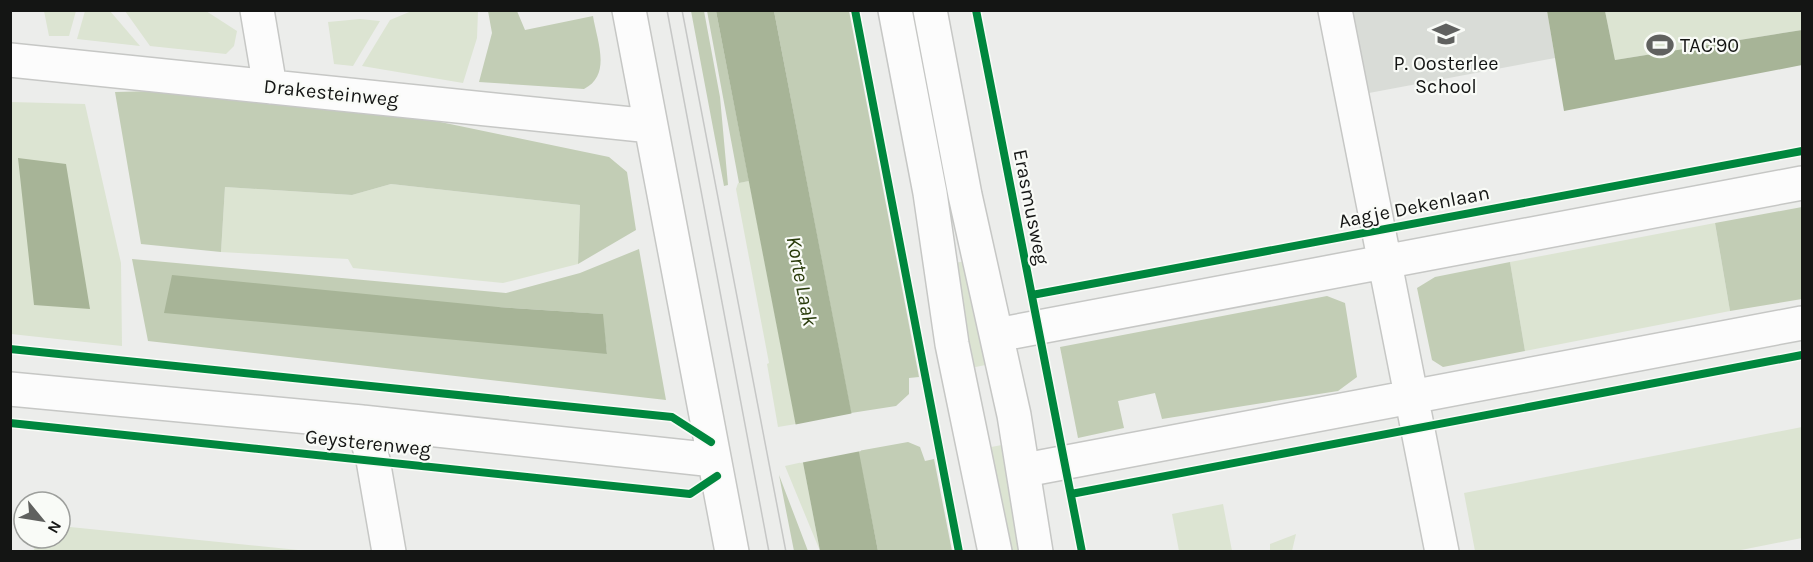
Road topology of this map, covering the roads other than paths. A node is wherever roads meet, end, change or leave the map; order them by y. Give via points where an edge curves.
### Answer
1 (257, 10) edge
2 (628, 10) edge
3 (895, 10) edge
4 (930, 10) edge
5 (1335, 10) edge
6 (10, 60) edge
7 (270, 87) junction
8 (651, 126) junction
9 (1803, 183) edge
10 (1384, 261) junction
11 (1803, 323) edge
12 (997, 335) junction
13 (10, 389) edge
14 (1412, 398) junction
15 (362, 422) junction
16 (714, 460) junction
17 (1025, 470) junction
18 (389, 552) edge
19 (732, 552) edge
20 (995, 552) edge
21 (1036, 552) edge
22 (1442, 552) edge

1 - 7 street
2 - 8 street
3 - 20 street via 930,193 956,367
4 - 12 street via 965,195
5 - 10 street
6 - 7 street, Drakesteinweg
7 - 8 street, Drakesteinweg
8 - 16 street
9 - 10 street
10 - 12 street
10 - 14 street
11 - 14 street
12 - 17 street
13 - 15 street, Geysterenweg
14 - 17 street
14 - 22 street
15 - 16 street, Geysterenweg
15 - 18 street via 373,460
16 - 19 street
17 - 21 street

